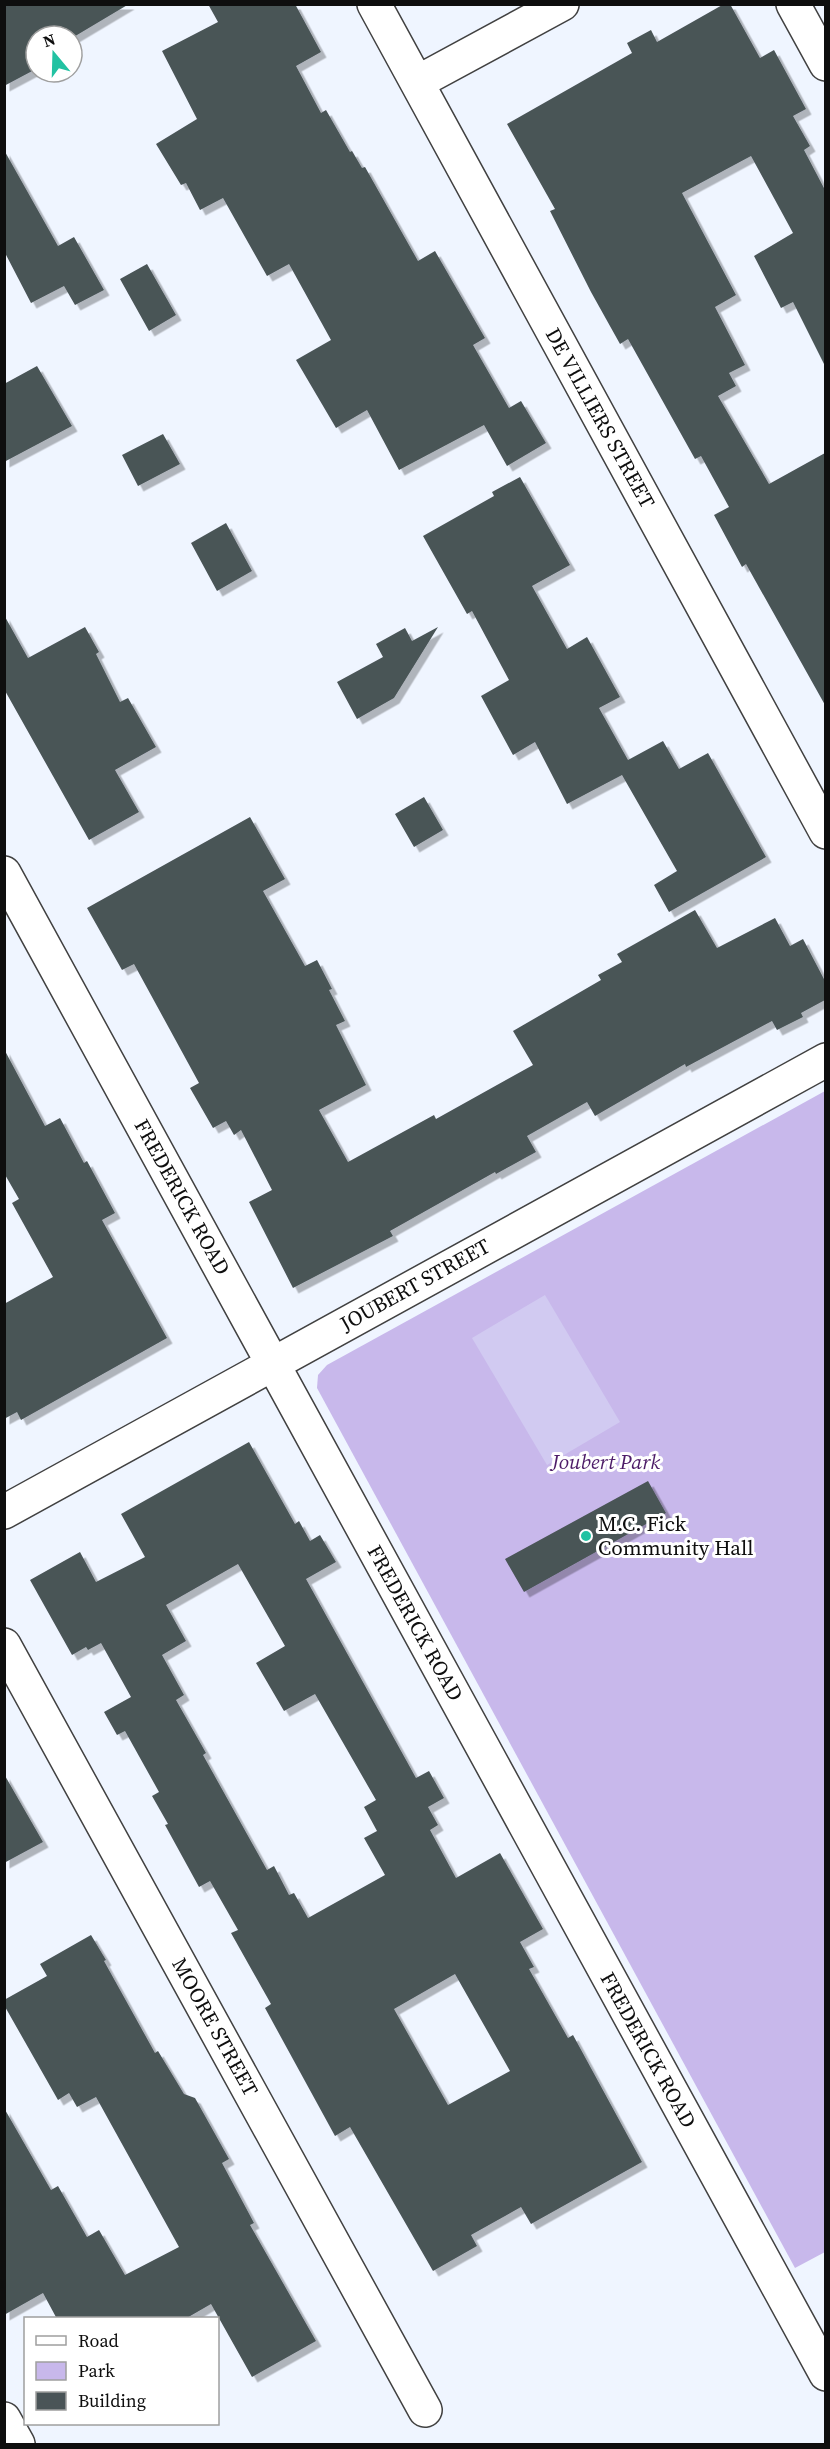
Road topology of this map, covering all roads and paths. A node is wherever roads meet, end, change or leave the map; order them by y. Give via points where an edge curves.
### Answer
1 (374, 4) edge
2 (562, 4) edge
3 (793, 4) edge
4 (825, 64) edge
5 (418, 82) junction
6 (825, 832) edge
7 (4, 873) edge
8 (825, 1060) edge
9 (273, 1363) junction
10 (4, 1512) edge
11 (4, 1645) edge
12 (825, 2374) edge
13 (425, 2410) dead end
14 (4, 2420) edge
15 (18, 2445) edge

1 - 5 street, DE VILLIERS STREET
2 - 5 street
3 - 4 street
5 - 6 street, DE VILLIERS STREET
7 - 9 street, FREDERICK ROAD
8 - 9 street, JOUBERT STREET
9 - 10 street, JOUBERT STREET
9 - 12 street, FREDERICK ROAD
11 - 13 street, MOORE STREET
14 - 15 street

